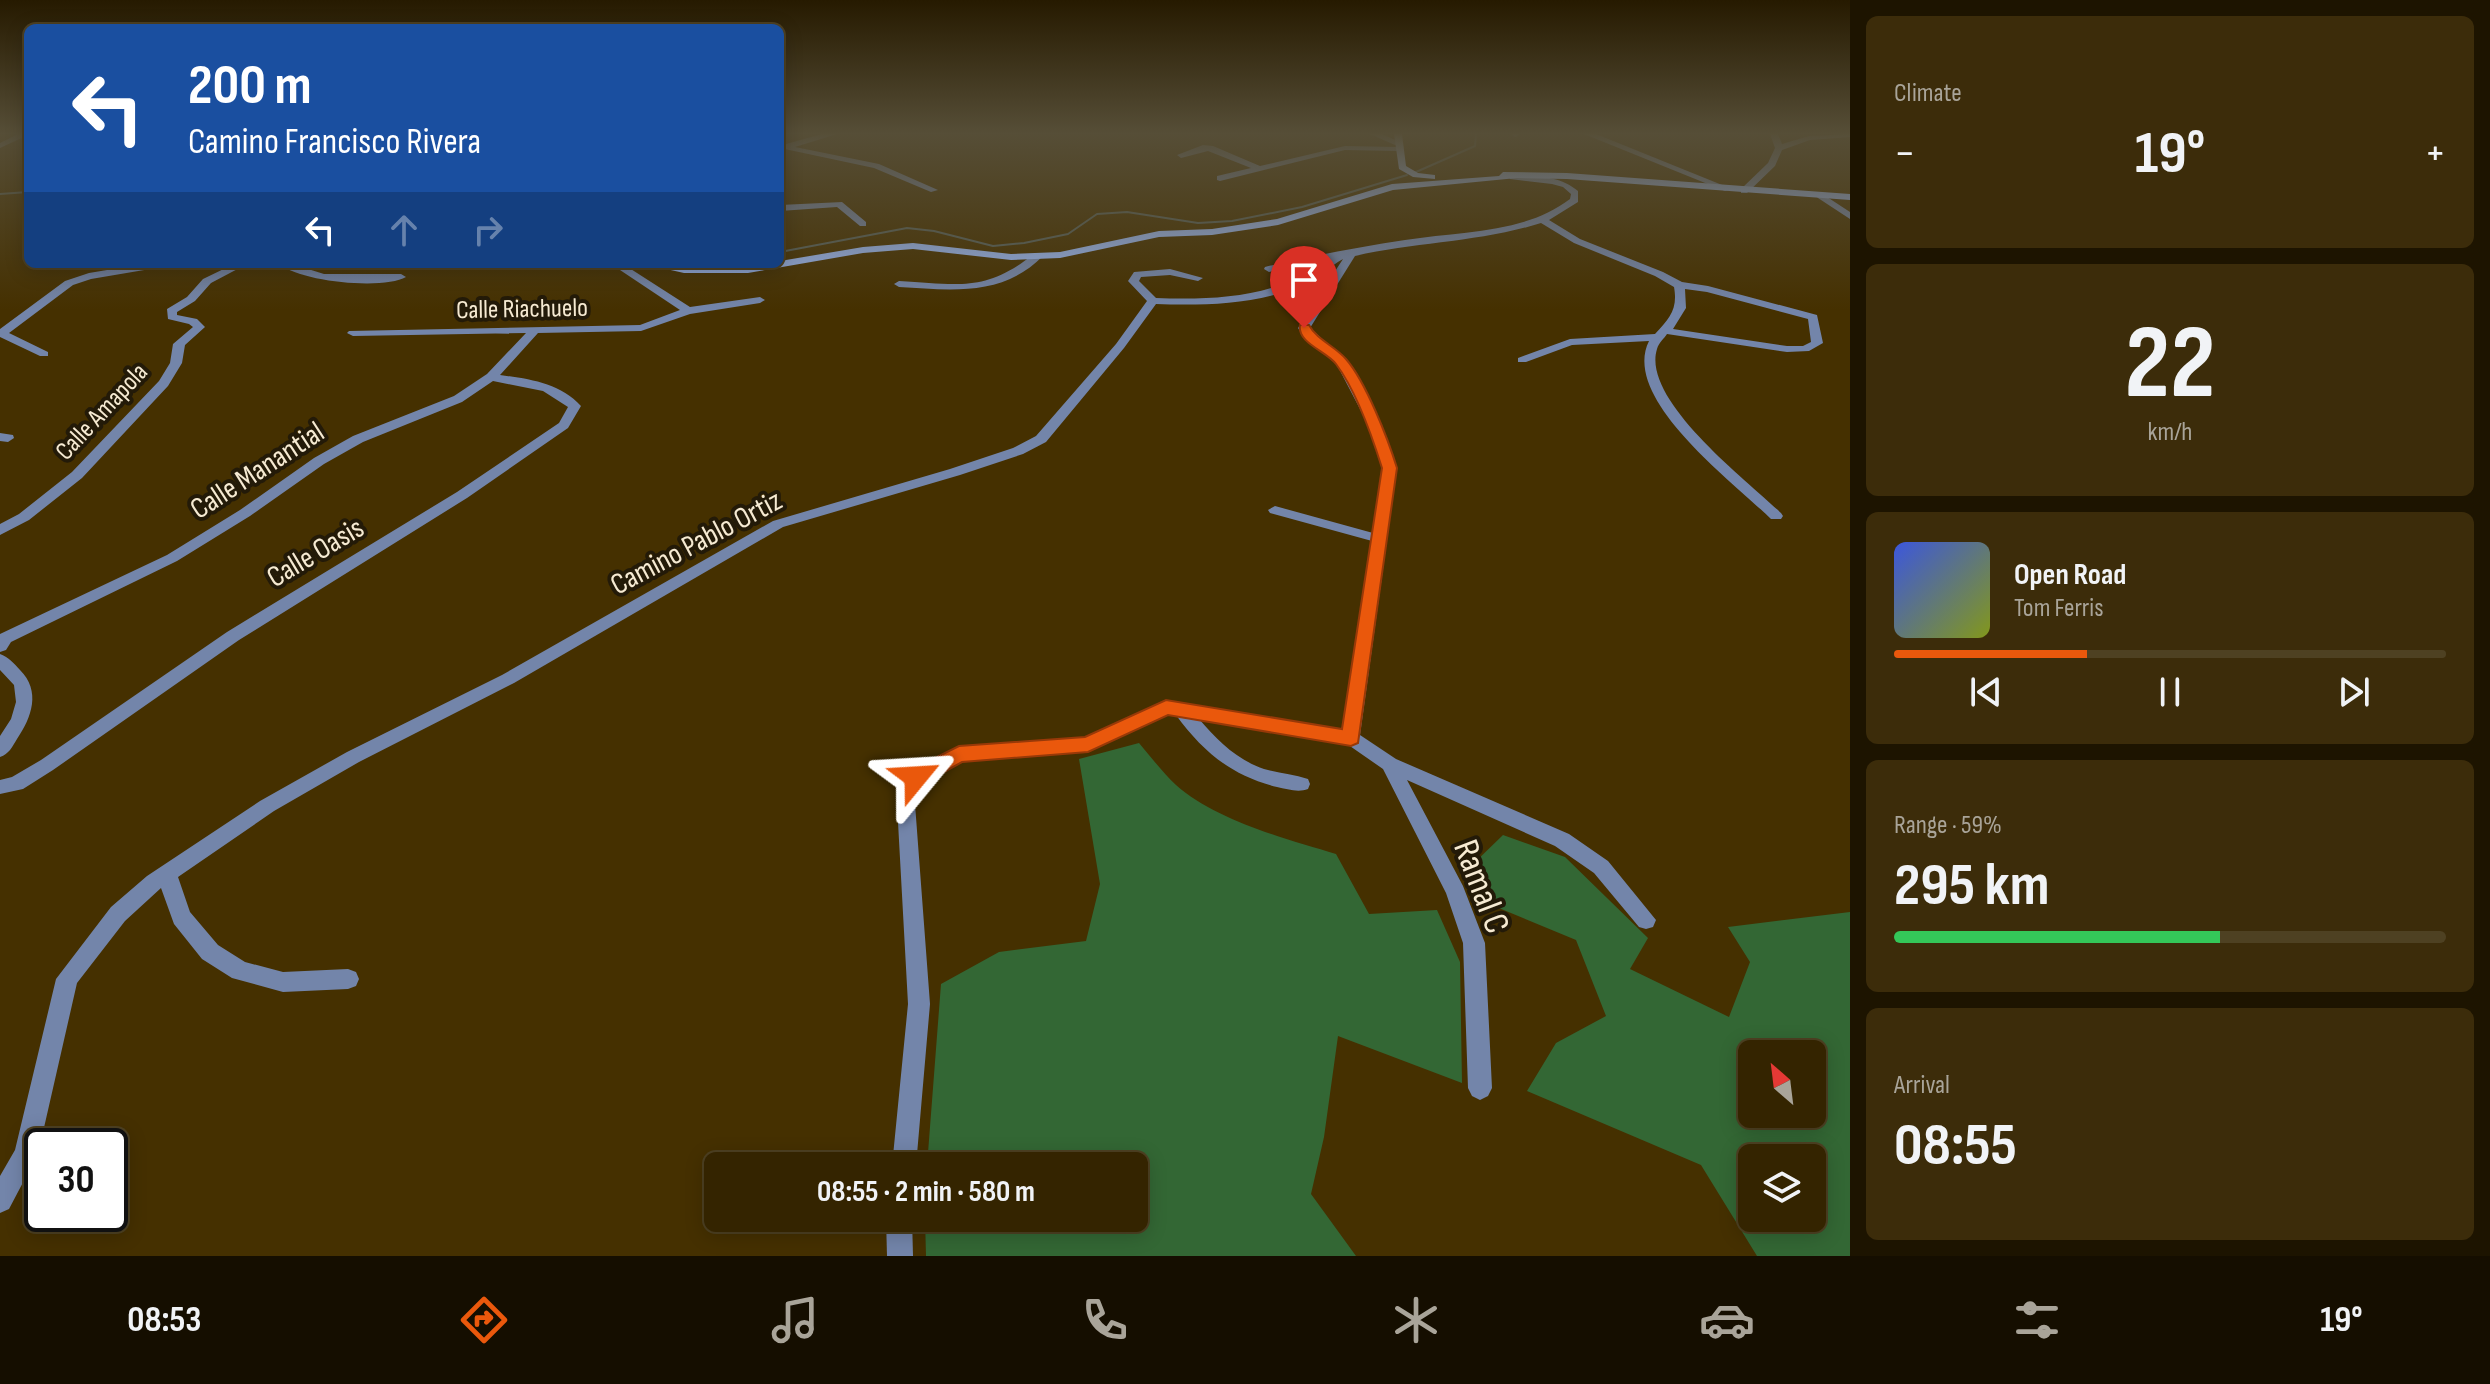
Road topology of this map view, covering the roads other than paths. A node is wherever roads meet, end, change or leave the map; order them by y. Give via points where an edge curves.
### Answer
1 (1374, 193) edge
2 (1575, 193) edge
3 (1769, 193) edge
4 (1821, 196) junction
5 (1850, 197) edge
6 (784, 208) edge
7 (1850, 216) edge
8 (1540, 218) junction
9 (863, 224) dead end
10 (1345, 255) junction
11 (1038, 256) junction
12 (784, 264) edge
13 (138, 268) edge
14 (234, 268) edge
15 (293, 268) edge
16 (622, 268) edge
17 (672, 268) edge
18 (760, 268) edge
19 (1269, 269) dead end
20 (401, 277) dead end
21 (1198, 278) dead end
22 (899, 284) dead end
23 (1679, 285) junction
24 (760, 300) dead end
25 (1153, 301) junction
26 (688, 311) junction
27 (535, 330) junction
28 (353, 333) dead end
29 (1, 334) edge
30 (1663, 334) junction
31 (44, 354) dead end
32 (1522, 360) dead end
33 (491, 377) junction
34 (1275, 510) dead end
35 (1776, 516) dead end
36 (0, 530) edge
37 (1380, 539) junction
38 (0, 646) edge
39 (0, 660) edge
40 (1183, 712) junction
41 (1351, 738) junction
42 (0, 750) edge
43 (1390, 764) junction
44 (1301, 784) dead end
45 (0, 787) edge
46 (167, 873) junction
47 (1646, 920) dead end
48 (348, 979) dead end
49 (1480, 1088) dead end
50 (905, 1152) edge
51 (0, 1200) edge
52 (899, 1232) edge
53 (900, 1256) edge

1 - 11 street via 1278,222 1159,234
2 - 8 street via 1571,204
3 - 4 street
4 - 5 street
4 - 7 street
6 - 9 street via 839,204
8 - 10 street via 1489,235 1415,241
8 - 23 street via 1577,241
10 - 19 street
10 - 25 street via 1316,275 1279,289 1231,300
10 - 37 street via 1304,328 1341,361 1378,432 1390,468
11 - 12 street via 913,246
11 - 22 street via 1010,279 991,285
13 - 29 street via 69,283
14 - 36 street, Calle Amapola via 207,281 171,311 172,317 199,327 179,344 176,363 164,383 77,475
15 - 20 street via 305,274
16 - 26 street
17 - 18 street
21 - 25 street via 1170,272 1138,274 1133,281
23 - 30 street via 1682,297 1676,320
23 - 30 street via 1813,317 1817,343 1787,349
24 - 26 street, Calle Riachuelo
25 - 46 street, Camino Pablo Ortiz via 1041,439 967,468 778,524 508,679 279,799
26 - 27 street, Calle Riachuelo via 641,328
27 - 28 street, Calle Riachuelo
27 - 33 street, Calle Manantial
29 - 31 street
30 - 32 street via 1570,342
30 - 35 street via 1652,347 1650,368 1668,410
33 - 38 street, Calle Manantial via 458,399 358,439 172,558 5,638
33 - 45 street, Calle Oasis via 532,383 564,395 575,406 564,425 462,495 233,636 47,765 16,784
34 - 37 street
37 - 41 street
39 - 42 street via 22,684 25,703 17,727
40 - 41 street
40 - 44 street via 1212,749 1249,773
40 - 50 street via 1166,707 1088,745 959,754 916,777 906,804 919,1004
41 - 43 street
43 - 47 street via 1562,840 1601,867
43 - 49 street, Ramal C via 1456,892 1474,943
46 - 48 street via 181,917 210,952 240,971 283,982
46 - 51 street, Camino Pablo Ortiz via 118,914 67,979 26,1154
52 - 53 street

